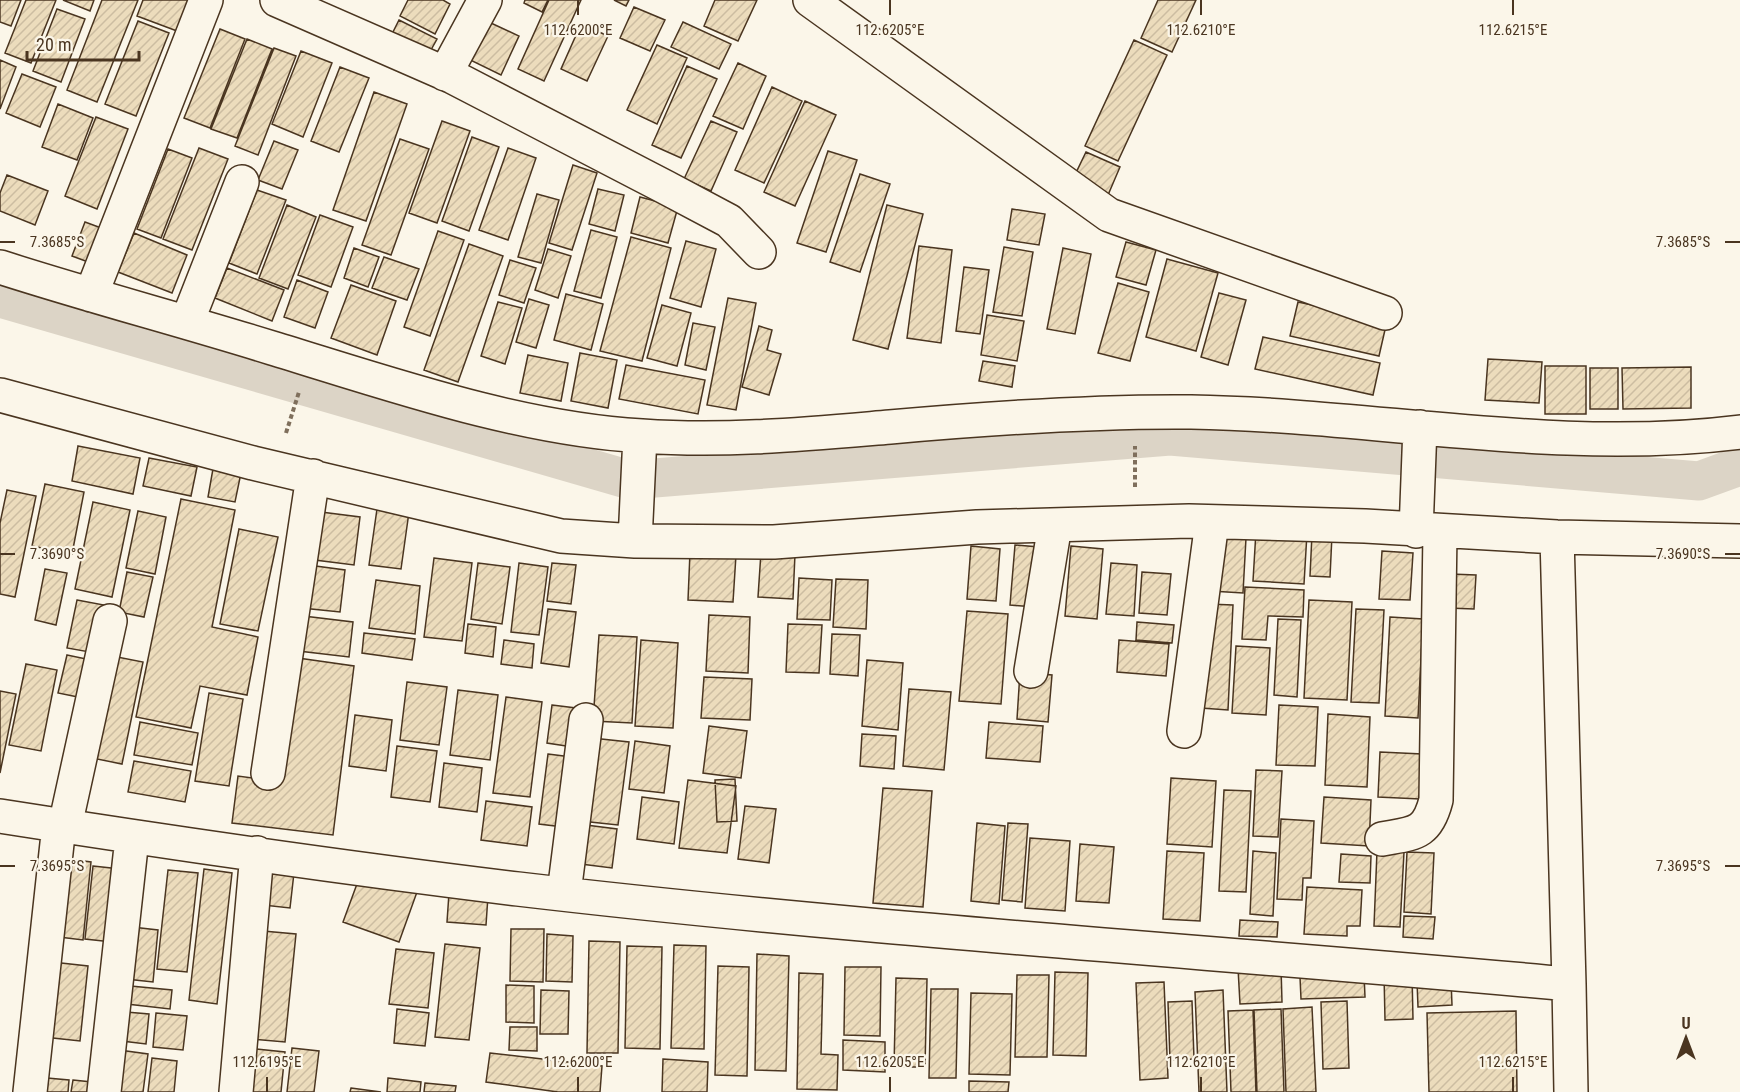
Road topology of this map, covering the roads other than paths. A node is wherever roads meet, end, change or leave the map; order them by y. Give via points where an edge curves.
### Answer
1 (206, 0) edge
2 (277, 0) edge
3 (485, 0) edge
4 (810, 0) edge
5 (445, 74) junction
6 (242, 182) dead end
7 (759, 252) dead end
8 (0, 267) edge
9 (91, 295) junction
10 (1385, 313) dead end
11 (187, 322) junction
12 (0, 395) edge
13 (1740, 432) edge
14 (1420, 435) junction
15 (639, 441) junction
16 (313, 476) junction
17 (1212, 522) junction
18 (1424, 523) junction
19 (1055, 525) junction
20 (635, 529) junction
21 (1557, 537) junction
22 (1740, 541) edge
23 (110, 621) dead end
24 (1031, 671) dead end
25 (586, 720) dead end
26 (1184, 732) dead end
27 (268, 773) dead end
28 (0, 816) edge
29 (62, 825) junction
30 (132, 838) junction
31 (1382, 839) dead end
32 (257, 853) junction
33 (564, 893) junction
34 (1569, 984) junction
35 (30, 1092) edge
36 (104, 1092) edge
37 (236, 1092) edge
38 (1571, 1092) edge

1 - 9 street
2 - 5 street
3 - 5 street
4 - 10 street via 1109,215
5 - 7 street via 729,221
6 - 11 street
8 - 9 street
9 - 11 street
11 - 15 street via 473,406
12 - 16 street
13 - 14 street via 1684,439 1599,440
14 - 15 street via 1283,416 1192,412 1084,413 739,440
14 - 18 street
15 - 20 street
16 - 20 street via 561,536
16 - 27 street
17 - 18 street via 1365,526
17 - 19 street
17 - 26 street
18 - 21 street
18 - 31 street via 1436,800 1426,825 1418,832
19 - 20 street via 774,542
19 - 24 street
21 - 22 street
21 - 34 street
23 - 29 street
25 - 33 street
28 - 29 street
29 - 30 street
29 - 35 street
30 - 32 street
30 - 36 street
32 - 33 street
32 - 37 street
33 - 34 street via 794,917
34 - 38 street

